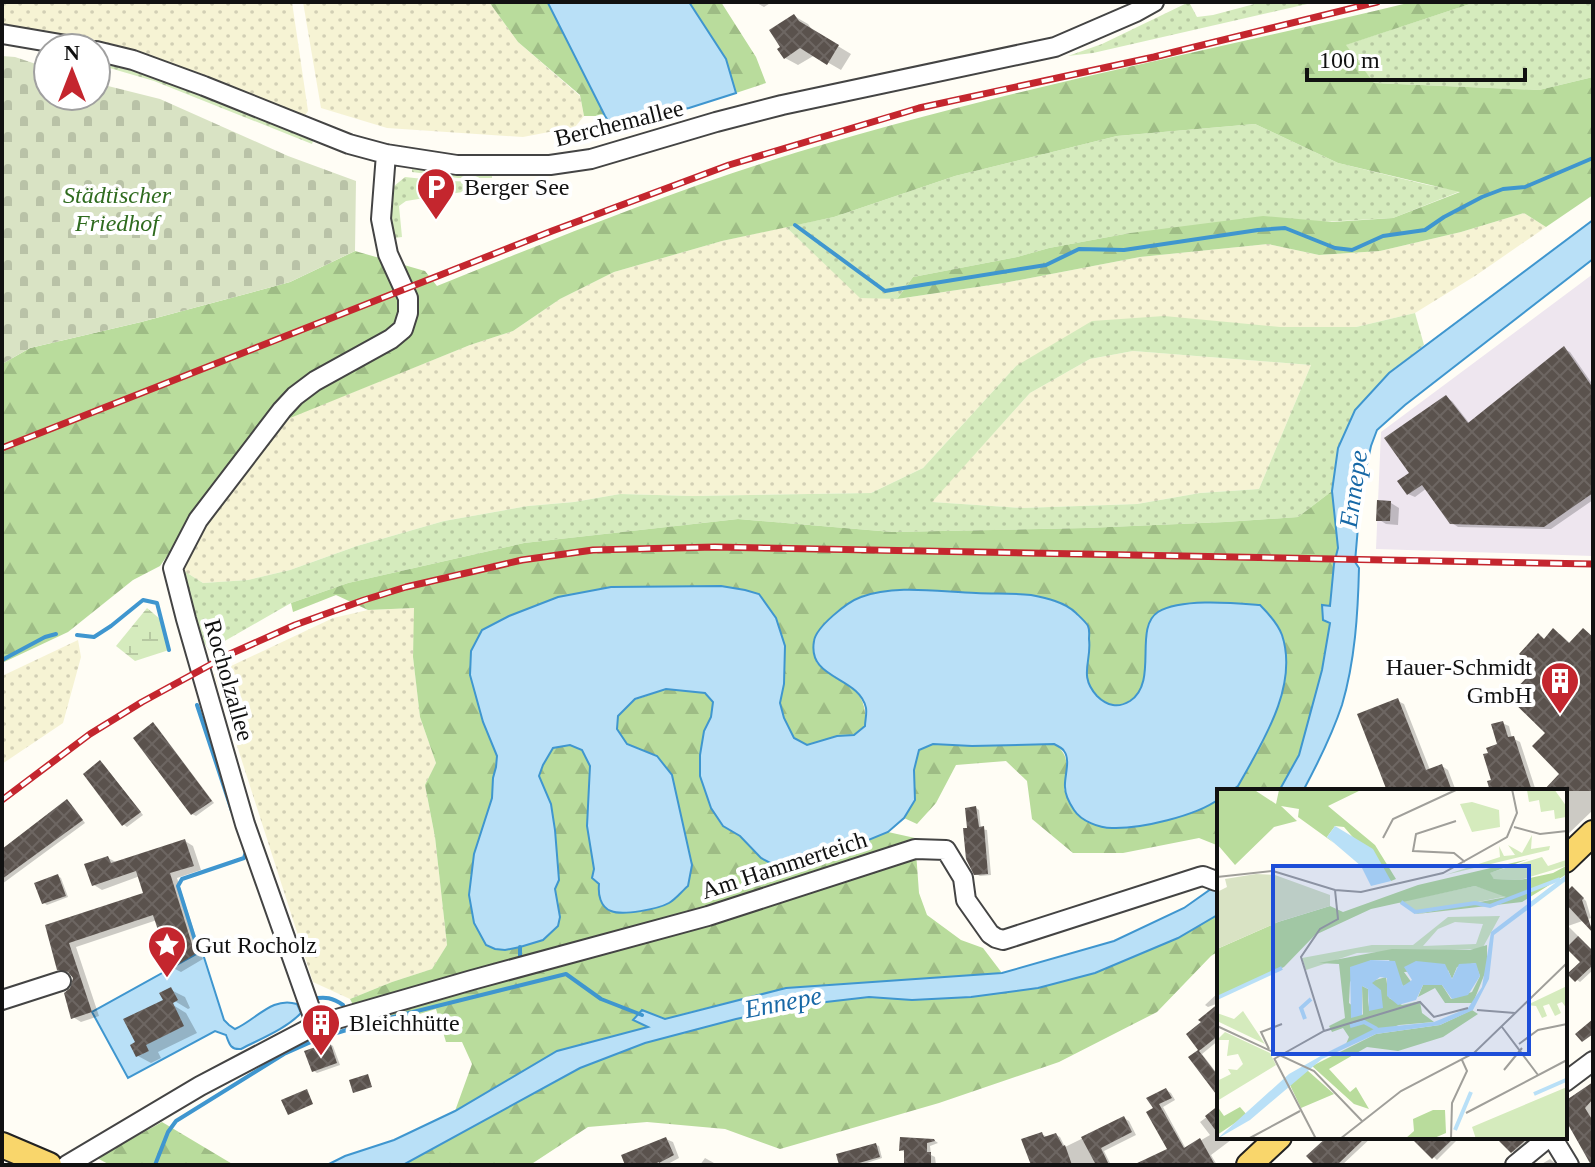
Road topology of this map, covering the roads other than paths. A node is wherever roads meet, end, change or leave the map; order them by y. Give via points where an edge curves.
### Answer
1 (1154, 2) edge
2 (2, 34) edge
3 (32, 39) edge
4 (112, 55) edge
5 (386, 154) junction
6 (1593, 833) edge
7 (1567, 858) edge
8 (1216, 881) dead end
9 (61, 981) dead end
10 (2, 1000) edge
11 (316, 1025) junction
12 (1593, 1061) edge
13 (1567, 1080) edge
14 (1277, 1139) edge
15 (1548, 1139) edge
16 (1551, 1139) edge
17 (2, 1145) edge
18 (49, 1165) edge
19 (67, 1165) edge
20 (1249, 1165) edge
21 (1515, 1165) edge
22 (1569, 1165) edge

1 - 5 street, Berchemallee via 1055,47 782,105 591,159 550,165 457,165
2 - 3 street
4 - 5 street, Berchemallee
5 - 11 street, Rocholzallee via 381,219 388,254 408,298 403,329 295,396 198,520 173,568 245,824
6 - 7 main road
8 - 11 street, Am Hammerteich via 1199,877 1003,940 990,934 966,900 963,878 946,850 915,849 708,916
9 - 10 street
11 - 19 street
12 - 13 street
14 - 20 main road
15 - 21 street
16 - 22 street
17 - 18 main road

